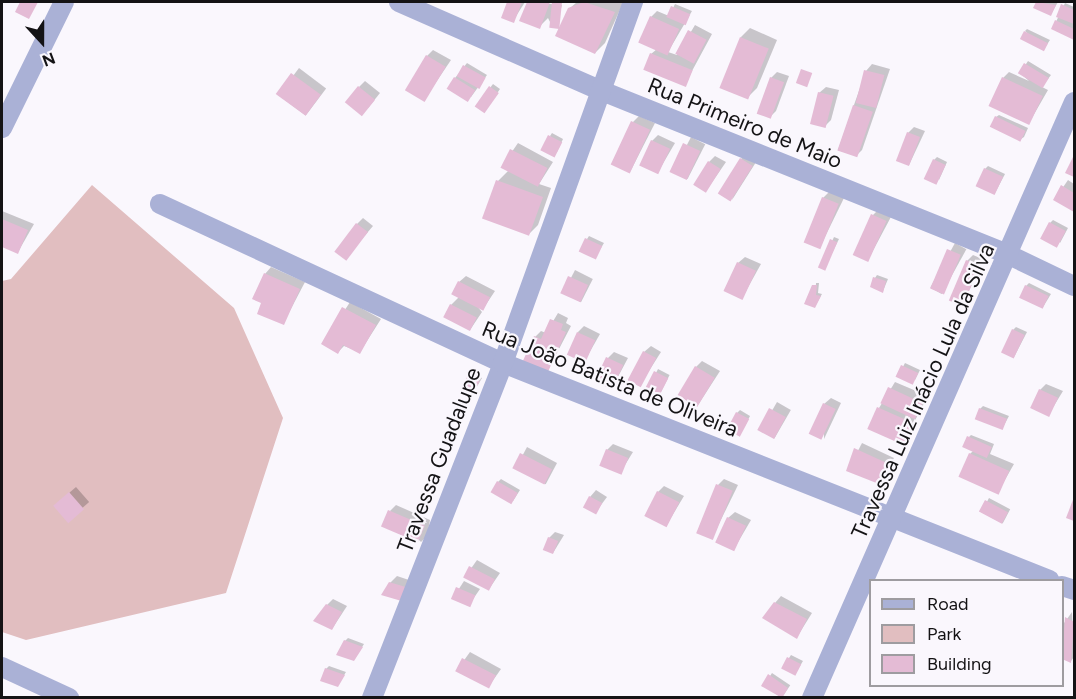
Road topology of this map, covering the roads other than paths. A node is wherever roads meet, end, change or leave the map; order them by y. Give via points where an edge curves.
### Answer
1 (64, 2) edge
2 (399, 2) edge
3 (633, 2) edge
4 (602, 91) junction
5 (1074, 102) edge
6 (2, 128) edge
7 (160, 204) dead end
8 (1009, 255) junction
9 (1074, 286) edge
10 (503, 363) junction
11 (893, 519) junction
12 (1046, 579) edge
13 (2, 667) edge
14 (69, 698) edge
15 (372, 698) edge
16 (812, 698) edge

1 - 6 street
2 - 4 street, Rua Primeiro de Maio
3 - 4 street, Travessa Guadalupe
4 - 8 street, Rua Primeiro de Maio
4 - 10 street, Travessa Guadalupe
5 - 8 street, Travessa Luiz Inácio Lula da Silva
7 - 10 street, Rua João Batista de Oliveira
8 - 9 street, Rua Primeiro de Maio
8 - 11 street, Travessa Luiz Inácio Lula da Silva
10 - 11 street, Rua João Batista de Oliveira
10 - 15 street, Travessa Guadalupe
11 - 12 street, Rua João Batista de Oliveira
11 - 16 street, Travessa Luiz Inácio Lula da Silva
13 - 14 street

